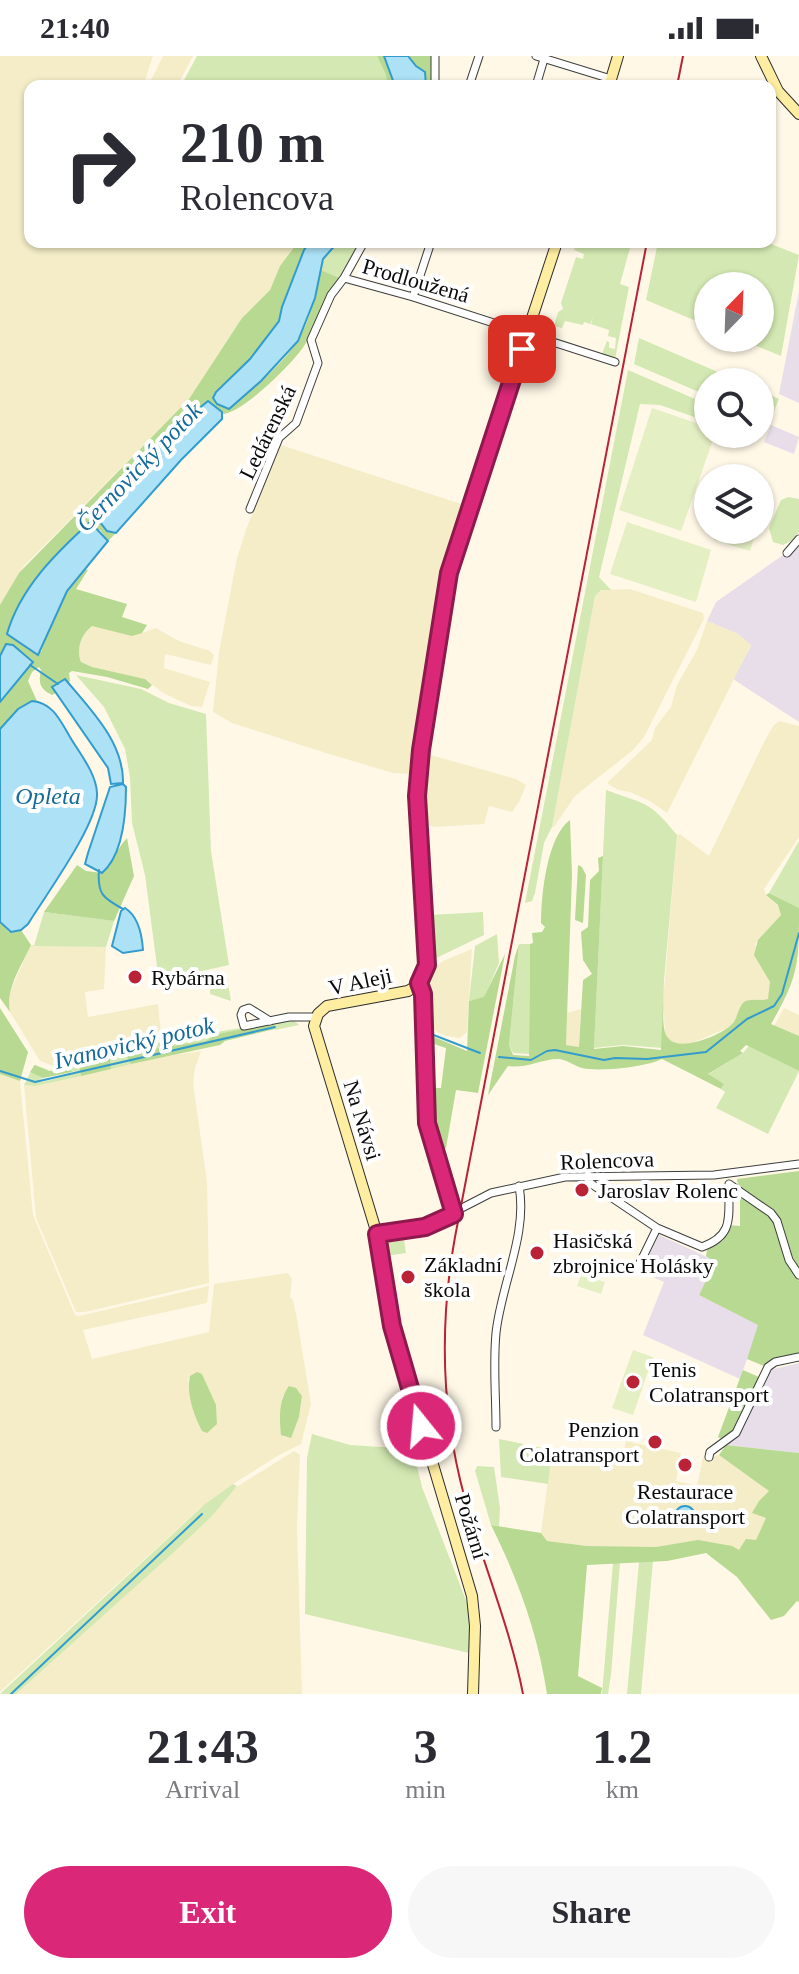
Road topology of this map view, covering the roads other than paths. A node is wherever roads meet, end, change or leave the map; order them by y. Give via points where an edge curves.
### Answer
1 (435, 56) edge
2 (479, 56) edge
3 (618, 56) edge
4 (761, 56) edge
5 (540, 57) edge
6 (435, 80) edge
7 (471, 80) edge
8 (537, 80) edge
9 (604, 80) edge
10 (611, 80) edge
11 (773, 80) edge
12 (776, 87) edge
13 (799, 114) edge
14 (361, 248) edge
15 (429, 248) edge
16 (555, 248) edge
17 (344, 278) junction
18 (413, 297) junction
19 (527, 333) junction
20 (615, 362) dead end
21 (250, 509) dead end
22 (799, 539) edge
23 (787, 553) dead end
24 (419, 983) junction
25 (316, 1017) junction
26 (270, 1021) dead end
27 (799, 1164) edge
28 (727, 1174) junction
29 (588, 1175) junction
30 (519, 1186) junction
31 (729, 1186) junction
32 (454, 1214) junction
33 (657, 1228) junction
34 (377, 1234) junction
35 (637, 1269) dead end
36 (799, 1275) edge
37 (799, 1357) edge
38 (496, 1427) dead end
39 (709, 1457) dead end
40 (473, 1694) edge

1 - 6 street
2 - 7 street
3 - 10 street
4 - 11 street
5 - 8 street
5 - 9 street
12 - 13 street
14 - 17 street, Ledárenská
15 - 18 street
16 - 19 street, V Aleji
17 - 18 street, Prodloužená
17 - 21 street, Ledárenská via 311,340 318,363 296,423 279,438
18 - 19 street, Prodloužená
19 - 20 street, Prodloužená
19 - 24 street, V Aleji via 447,585 417,783 427,965
22 - 23 street
24 - 25 street, V Aleji via 405,991 327,1006
24 - 32 street via 427,1123
25 - 26 street
25 - 34 street, Na Návsi via 316,1035
27 - 28 street, Rolencova
28 - 29 street, Rolencova
28 - 31 street
29 - 30 street, Rolencova
29 - 33 street via 593,1185
30 - 32 street, Rolencova via 491,1193
30 - 38 street via 519,1223 496,1334
31 - 33 street via 727,1230 717,1241 702,1247
31 - 36 street via 771,1213
32 - 34 street, Rolencova via 425,1227
33 - 35 street
34 - 40 street, Požární via 392,1326 472,1596
37 - 39 street via 768,1367 736,1433

